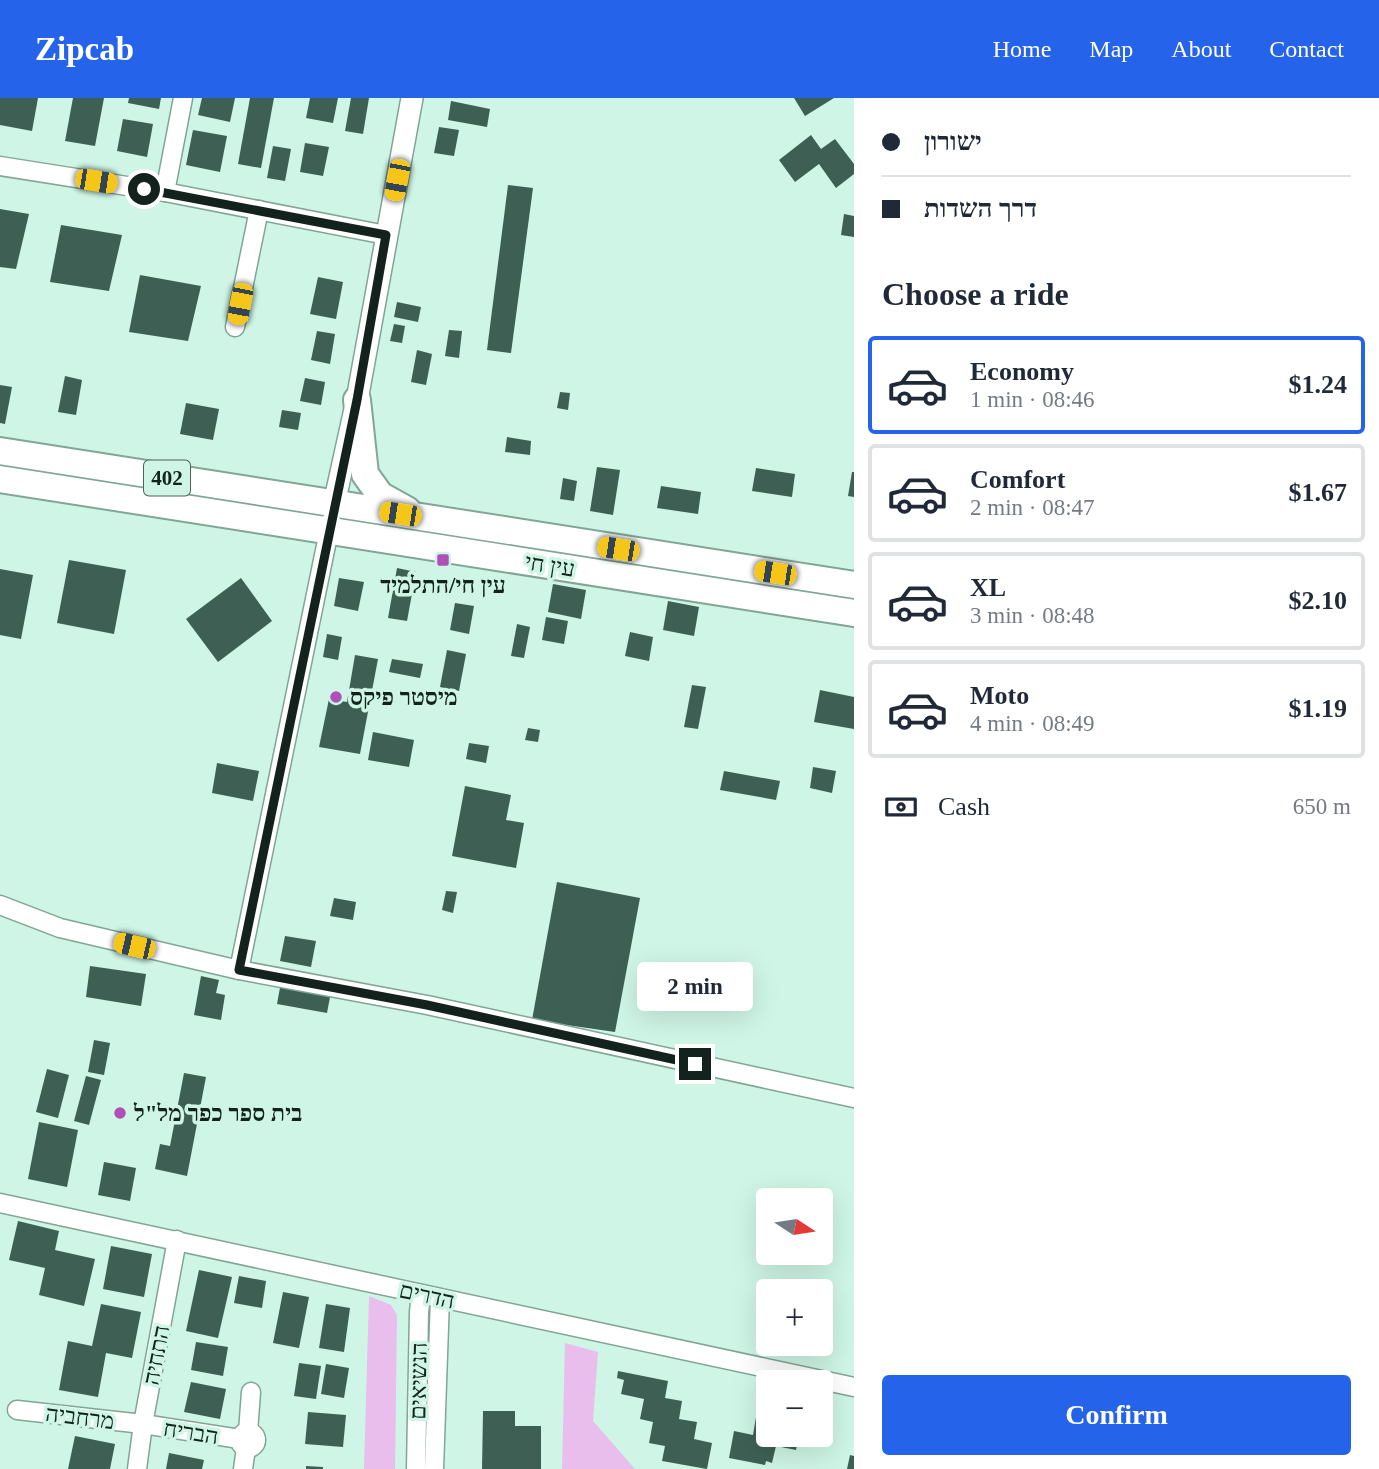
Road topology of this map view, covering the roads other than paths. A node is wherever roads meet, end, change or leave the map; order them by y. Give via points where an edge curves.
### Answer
1 (183, 98) edge
2 (412, 98) edge
3 (0, 166) edge
4 (165, 192) junction
5 (259, 210) junction
6 (386, 235) junction
7 (235, 327) dead end
8 (357, 400) junction
9 (0, 451) edge
10 (0, 478) edge
11 (334, 504) junction
12 (421, 518) junction
13 (329, 531) junction
14 (854, 586) edge
15 (854, 612) edge
16 (0, 905) edge
17 (239, 970) junction
18 (854, 1098) edge
19 (0, 1203) edge
20 (177, 1240) junction
21 (421, 1294) junction
22 (440, 1298) junction
23 (854, 1387) edge
24 (251, 1392) dead end
25 (17, 1410) dead end
26 (143, 1424) junction
27 (245, 1440) junction
28 (137, 1469) edge
29 (243, 1469) edge
30 (416, 1469) edge
31 (434, 1469) edge

1 - 4 street
2 - 6 street
3 - 4 street
4 - 5 street
5 - 6 street
5 - 7 street
6 - 8 street
8 - 11 street
8 - 12 main road via 365,474 380,495
9 - 11 main road, 402
10 - 13 main road, 402
11 - 12 main road, עין חי / 402
11 - 13 street
12 - 14 main road, עין חי / 402
13 - 15 main road, עין חי / 402
13 - 17 street
16 - 17 street via 60,928
17 - 18 street via 427,1005
19 - 20 street, הדרים
20 - 21 street, הדרים
20 - 26 street, התחיה
21 - 22 street, הדרים
21 - 30 street, הנשיאים
22 - 23 street, הדרים
22 - 31 street, הנשיאים
24 - 27 street, הבריח
25 - 26 street, מרחביה
26 - 27 street, הבריח
26 - 28 street, התחיה
27 - 29 street, הבריח

